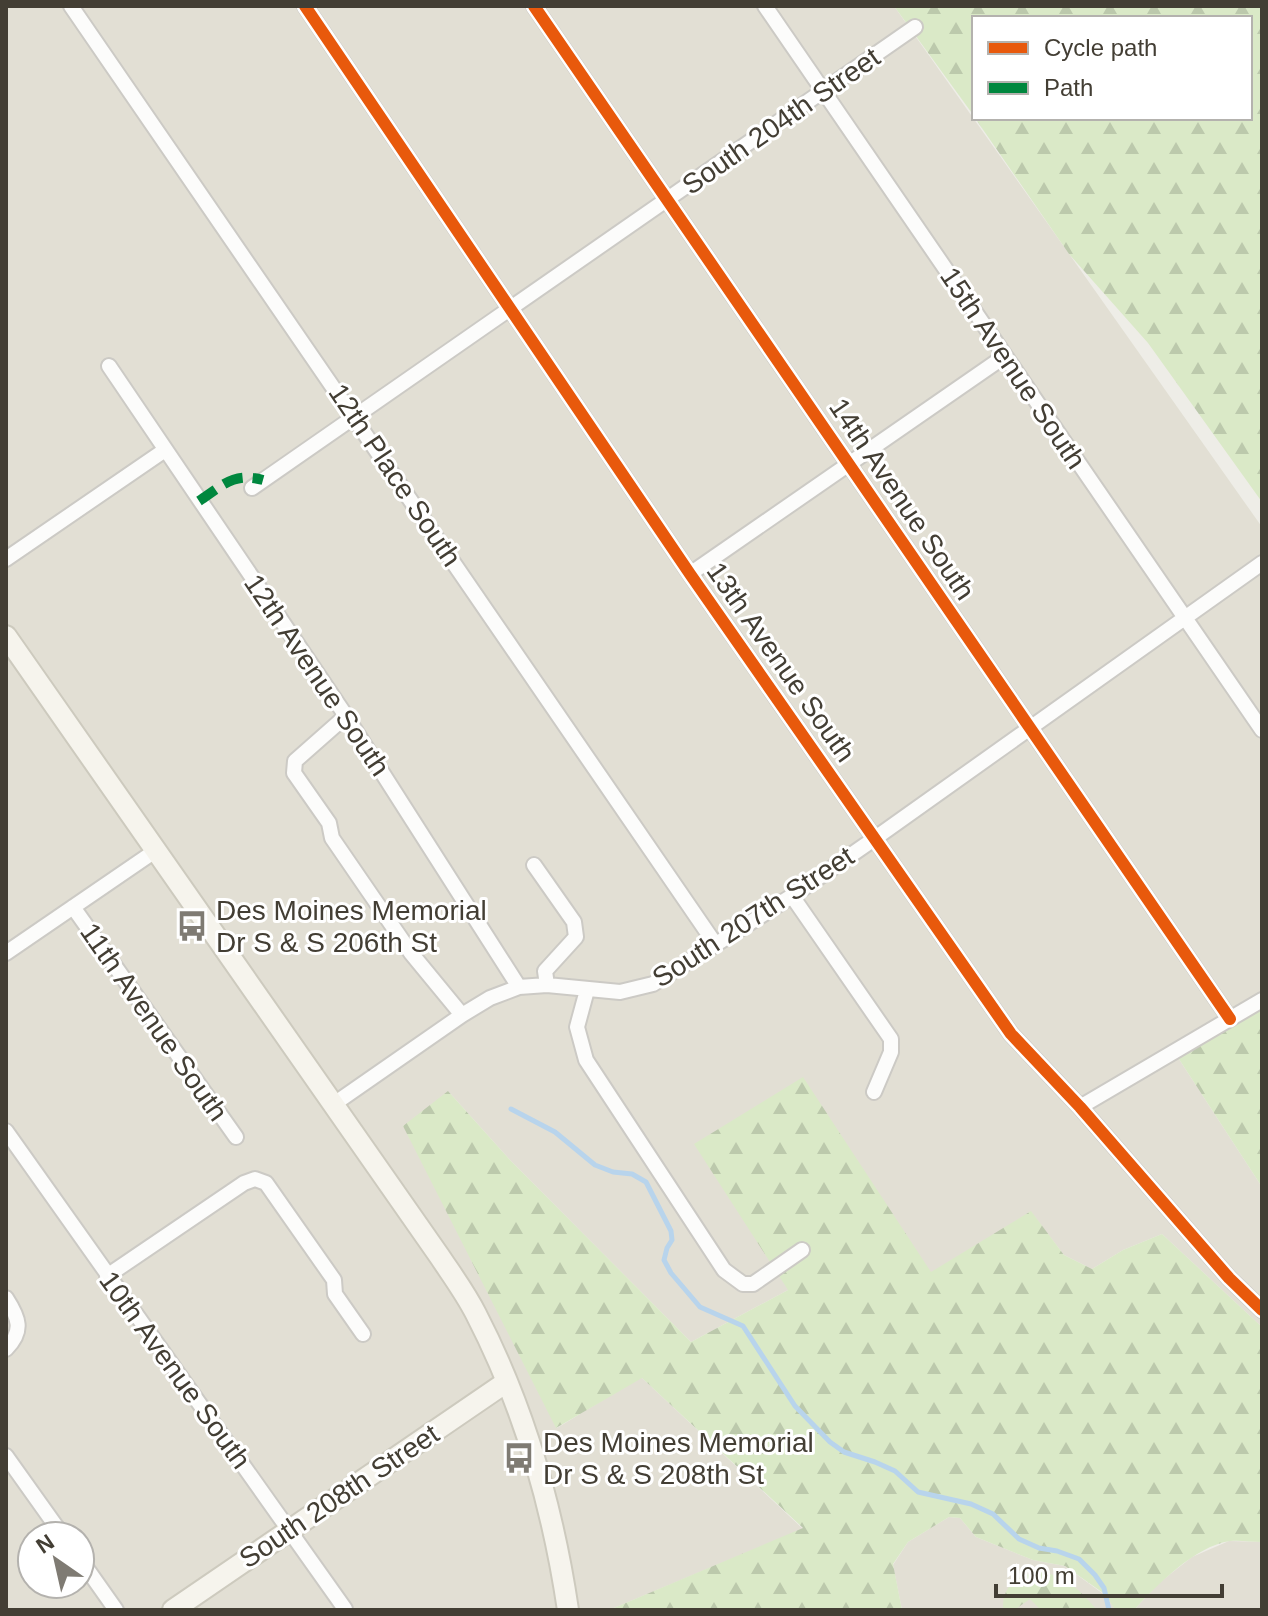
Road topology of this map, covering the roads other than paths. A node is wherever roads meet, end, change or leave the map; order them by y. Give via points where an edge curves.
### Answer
1 (71, 6) edge
2 (305, 6) edge
3 (534, 6) edge
4 (765, 6) edge
5 (915, 27) dead end
6 (824, 92) junction
7 (667, 201) junction
8 (510, 311) junction
9 (1005, 356) junction
10 (109, 366) dead end
11 (355, 415) junction
12 (165, 450) junction
13 (849, 464) junction
14 (252, 488) dead end
15 (6, 559) edge
16 (1262, 563) edge
17 (690, 574) junction
18 (1184, 617) junction
19 (6, 636) edge
20 (346, 716) junction
21 (1029, 728) junction
22 (1262, 730) edge
23 (874, 839) junction
24 (155, 851) junction
25 (534, 865) dead end
26 (792, 896) junction
27 (73, 907) junction
28 (716, 945) junction
29 (6, 953) edge
30 (547, 985) junction
31 (519, 987) junction
32 (587, 990) junction
33 (1262, 1000) edge
34 (462, 1015) junction
35 (1230, 1019) junction
36 (874, 1092) dead end
37 (334, 1104) junction
38 (1080, 1107) junction
39 (6, 1131) edge
40 (236, 1137) dead end
41 (802, 1250) dead end
42 (107, 1276) junction
43 (6, 1298) edge
44 (1262, 1310) edge
45 (363, 1334) dead end
46 (6, 1349) edge
47 (505, 1383) junction
48 (6, 1456) edge
49 (52, 1520) edge
50 (290, 1529) junction
51 (96, 1582) edge
52 (345, 1609) edge
53 (116, 1610) edge
54 (173, 1610) edge
55 (568, 1610) edge

1 - 11 street, 12th Place South
2 - 8 street, 13th Avenue South
3 - 7 street, 14th Avenue South
4 - 6 street, 15th Avenue South
5 - 6 street, South 204th Street
6 - 7 street, South 204th Street
6 - 9 street, 15th Avenue South
7 - 8 street, South 204th Street
7 - 13 street, 14th Avenue South
8 - 11 street, South 204th Street
8 - 17 street, 13th Avenue South
9 - 13 street
9 - 18 street, 15th Avenue South
10 - 12 street, 12th Avenue South
11 - 14 street, South 204th Street
11 - 28 street, 12th Place South
12 - 15 street
12 - 20 street, 12th Avenue South
13 - 17 street
13 - 21 street, 14th Avenue South
16 - 18 street, South 207th Street
17 - 23 street, 13th Avenue South
18 - 21 street, South 207th Street
18 - 22 street, 15th Avenue South
19 - 24 main road
20 - 31 street, 12th Avenue South
20 - 34 street via 295,761 294,773 402,941
21 - 23 street, South 207th Street
21 - 35 street, 14th Avenue South
23 - 26 street, South 207th Street
23 - 38 street, 13th Avenue South via 1011,1034
24 - 27 street
24 - 37 main road
25 - 30 street via 574,922 576,937 545,971
26 - 28 street, South 207th Street
26 - 36 street via 891,1039
27 - 29 street
27 - 40 street, 11th Avenue South
28 - 32 street, South 207th Street via 638,990
30 - 31 street, South 207th Street
30 - 32 street, South 207th Street
31 - 34 street, South 207th Street
32 - 41 street via 577,1027 586,1060 724,1270 743,1284 753,1284
33 - 35 street
34 - 37 street, South 207th Street
35 - 38 street
37 - 47 main road via 475,1312
38 - 44 street, 13th Avenue South
39 - 42 street, 10th Avenue South
42 - 45 street via 255,1179 266,1183 326,1268 335,1294
42 - 50 street, 10th Avenue South
43 - 46 street via 19,1319 18,1335
47 - 50 main road, South 208th Street
47 - 55 main road via 534,1458 559,1547
48 - 49 street
50 - 52 street, 10th Avenue South
50 - 54 main road, South 208th Street
51 - 53 street

